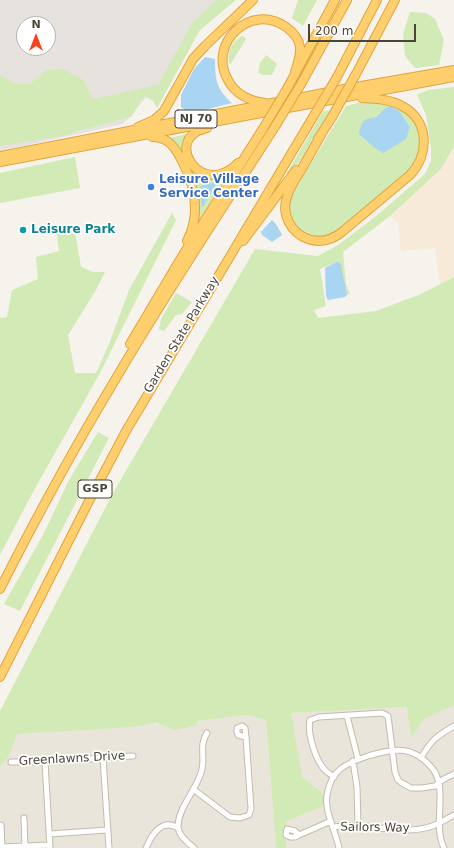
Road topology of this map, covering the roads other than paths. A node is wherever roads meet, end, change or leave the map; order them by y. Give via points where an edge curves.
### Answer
1 (253, 0) edge
2 (335, 0) edge
3 (347, 0) edge
4 (377, 0) edge
5 (394, 0) edge
6 (454, 70) edge
7 (294, 76) junction
8 (454, 77) edge
9 (351, 97) junction
10 (270, 104) junction
11 (223, 121) junction
12 (122, 133) junction
13 (321, 134) junction
14 (141, 136) junction
15 (0, 156) edge
16 (245, 157) junction
17 (0, 162) edge
18 (181, 258) junction
19 (228, 258) junction
20 (114, 381) junction
21 (0, 589) edge
22 (0, 677) edge
23 (346, 716) junction
24 (454, 726) edge
25 (206, 734) dead end
26 (246, 736) dead end
27 (392, 749) junction
28 (133, 756) dead end
29 (103, 758) junction
30 (421, 758) junction
31 (355, 760) junction
32 (11, 762) dead end
33 (45, 762) junction
34 (454, 774) edge
35 (334, 777) junction
36 (439, 783) junction
37 (193, 789) junction
38 (454, 815) edge
39 (24, 818) dead end
40 (332, 821) junction
41 (439, 823) junction
42 (1, 825) dead end
43 (358, 825) junction
44 (334, 827) junction
45 (178, 828) junction
46 (108, 830) junction
47 (50, 834) junction
48 (299, 835) dead end
49 (1, 847) edge
50 (25, 847) junction
51 (50, 847) edge
52 (109, 848) edge
53 (146, 848) edge
54 (194, 848) edge
55 (339, 848) edge
56 (444, 848) edge

1 - 12 highway via 193,59 164,111 154,120
2 - 7 highway
3 - 20 highway, bridge via 276,125
4 - 19 highway, Garden State Parkway / GSP, bridge via 337,77
5 - 13 highway, bridge via 356,74
6 - 10 highway, NJ 70
7 - 10 highway via 300,57 300,46 289,29 263,19 247,23 234,31 224,48 222,60 225,75 238,93 260,103
7 - 16 highway, bridge
8 - 9 highway, NJ 70
9 - 11 highway, NJ 70
9 - 13 highway via 384,100 406,108 421,126 424,150 420,162 410,175 338,235 318,241 304,238 295,232 286,218 285,206 290,190
10 - 12 highway, NJ 70
11 - 14 highway, NJ 70
11 - 16 highway via 192,136 187,148 190,163 199,172 222,174
12 - 15 highway, NJ 70
13 - 19 highway via 252,230
14 - 17 highway, NJ 70
14 - 18 highway via 160,138 172,144 192,182 195,215
16 - 18 highway
18 - 20 highway via 120,361
19 - 22 highway, Garden State Parkway / GSP via 126,431
20 - 21 highway via 51,491
23 - 27 street via 382,713 388,716
23 - 31 street
23 - 35 street via 319,717 310,720 309,723 316,757 326,772
24 - 30 street via 437,736
25 - 37 street via 202,740 202,769
26 - 37 street via 251,809 249,814 240,818 230,817
27 - 30 street via 403,750
27 - 31 street
27 - 36 street via 396,776 402,783 411,788 435,786
28 - 29 street, Greenlawns Drive
29 - 33 street, Greenlawns Drive
29 - 46 street
30 - 36 street via 432,769
31 - 35 street via 344,765
31 - 43 street
32 - 33 street, Greenlawns Drive
33 - 47 street
34 - 36 street
35 - 40 street via 328,789 326,802
36 - 41 street
37 - 45 street via 183,809
38 - 41 street, Sailors Way
39 - 50 street
40 - 44 street
40 - 48 street
41 - 43 street, Sailors Way via 430,827 400,830
41 - 56 street via 439,836
42 - 49 street
43 - 44 street, Sailors Way
44 - 55 street
45 - 53 street via 172,824 164,824 152,836
45 - 54 street via 181,835
46 - 47 street
46 - 52 street
47 - 51 street
49 - 50 street
50 - 51 street

